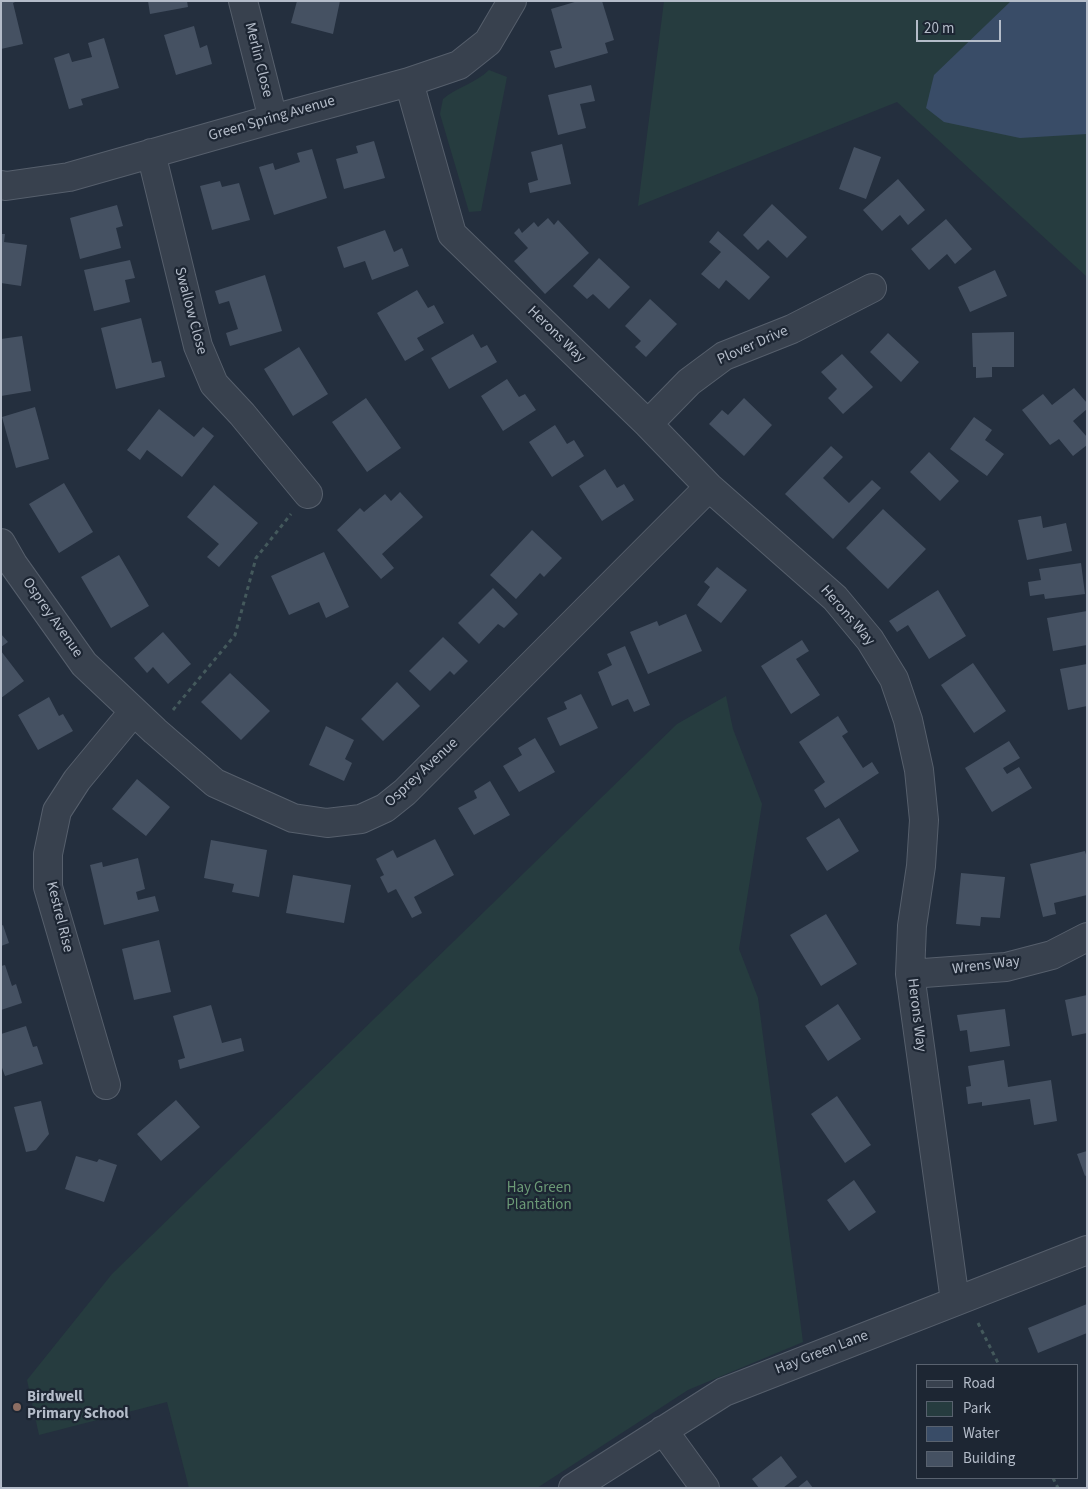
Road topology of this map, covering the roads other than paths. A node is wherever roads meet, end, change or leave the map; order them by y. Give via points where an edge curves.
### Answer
1 (243, 1) edge
2 (512, 1) edge
3 (408, 82) junction
4 (273, 118) junction
5 (151, 154) junction
6 (1, 185) edge
7 (872, 288) dead end
8 (648, 424) junction
9 (709, 487) junction
10 (308, 494) road end
11 (1, 543) edge
12 (134, 711) junction
13 (1087, 937) edge
14 (910, 974) junction
15 (106, 1084) dead end
16 (1087, 1250) edge
17 (963, 1298) junction
18 (663, 1430) junction
19 (573, 1488) edge
20 (705, 1488) edge

1 - 4 street, Merlin Close
2 - 3 street, Green Spring Avenue via 488,42 459,65
3 - 4 street, Green Spring Avenue
3 - 8 street, Herons Way via 452,234
4 - 5 street, Green Spring Avenue
5 - 6 street, Green Spring Avenue via 69,177
5 - 10 street, Swallow Close via 198,346 214,384
7 - 8 street, Plover Drive via 792,329 724,356 689,382
8 - 9 street, Herons Way
9 - 12 street, Osprey Avenue via 406,792 386,808 361,819 327,823 293,818 249,800 215,783
9 - 14 street, Herons Way via 835,598 870,640 894,679 908,720 919,770 924,820
11 - 12 street, Osprey Avenue via 84,664
12 - 15 street, Kestrel Rise via 57,811 48,854 48,887
13 - 14 street, Wrens Way via 1052,955 1006,966
14 - 17 street, Herons Way
16 - 17 street, Hay Green Lane
17 - 18 street, Hay Green Lane via 724,1392
18 - 19 street, Hay Green Lane
18 - 20 street

